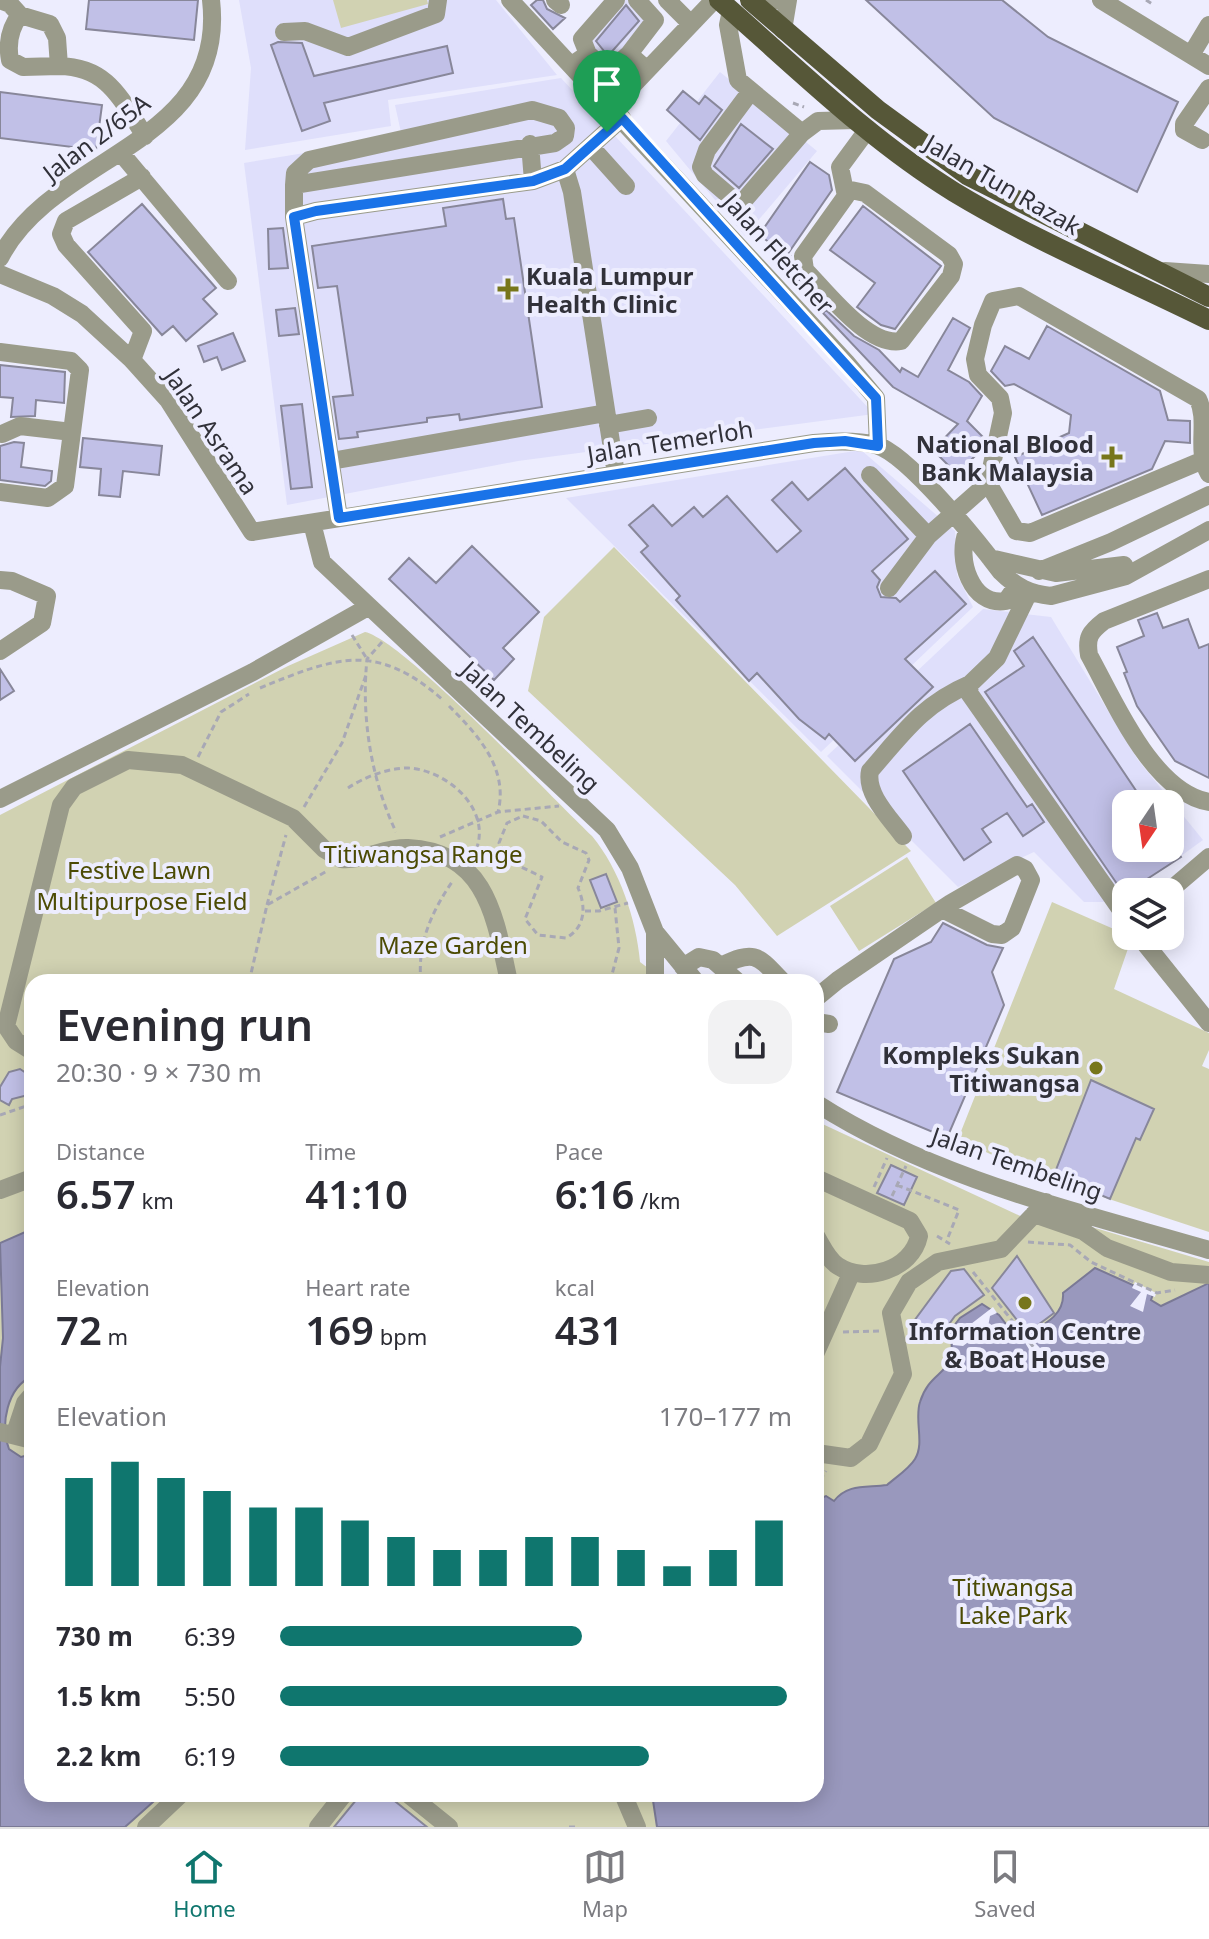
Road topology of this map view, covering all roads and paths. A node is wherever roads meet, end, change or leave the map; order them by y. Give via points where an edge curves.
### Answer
1 (0, 0) edge
2 (211, 0) edge
3 (438, 0) edge
4 (510, 0) edge
5 (616, 0) edge
6 (637, 0) edge
7 (667, 0) edge
8 (788, 0) edge
9 (1101, 0) edge
10 (1146, 0) edge
11 (762, 3) edge
12 (721, 4) edge
13 (1154, 5) dead end
14 (20, 15) junction
15 (691, 24) junction
16 (1209, 25) edge
17 (783, 30) junction
18 (284, 32) dead end
19 (629, 54) junction
20 (1191, 55) junction
21 (580, 59) junction
22 (59, 66) junction
23 (1209, 66) edge
24 (647, 70) junction
25 (1209, 88) edge
26 (751, 91) junction
27 (617, 112) junction
28 (862, 125) junction
29 (802, 133) junction
30 (145, 136) junction
31 (1202, 140) dead end
32 (530, 144) junction
33 (591, 147) junction
34 (121, 153) junction
35 (565, 169) junction
36 (142, 177) junction
37 (533, 181) junction
38 (294, 185) junction
39 (626, 186) dead end
40 (846, 189) junction
41 (740, 205) junction
42 (294, 217) junction
43 (722, 225) junction
44 (0, 258) edge
45 (1143, 266) junction
46 (0, 274) edge
47 (1209, 274) edge
48 (228, 281) dead end
49 (1209, 297) edge
50 (1209, 320) edge
51 (0, 352) edge
52 (132, 360) junction
53 (648, 418) dead end
54 (607, 419) junction
55 (72, 432) junction
56 (2, 434) edge
57 (878, 446) junction
58 (331, 461) junction
59 (1205, 467) edge
60 (616, 474) junction
61 (870, 475) dead end
62 (988, 483) junction
63 (0, 492) edge
64 (1209, 495) edge
65 (952, 515) junction
66 (339, 518) junction
67 (312, 523) junction
68 (1209, 530) edge
69 (967, 532) junction
70 (928, 536) junction
71 (1158, 557) junction
72 (990, 558) junction
73 (1034, 570) junction
74 (0, 580) edge
75 (1091, 587) junction
76 (1207, 587) edge
77 (889, 588) dead end
78 (1023, 589) junction
79 (368, 607) junction
80 (1104, 621) junction
81 (349, 630) dead end
82 (387, 636) dead end
83 (0, 651) edge
84 (367, 659) junction
85 (366, 675) junction
86 (970, 684) junction
87 (193, 768) junction
88 (0, 799) edge
89 (1209, 802) edge
90 (567, 806) dead end
91 (498, 812) junction
92 (291, 817) junction
93 (903, 836) dead end
94 (412, 849) junction
95 (1209, 857) edge
96 (348, 860) junction
97 (1184, 878) edge
98 (1112, 897) edge
99 (632, 901) dead end
100 (267, 905) junction
101 (615, 908) junction
102 (942, 909) junction
103 (584, 911) junction
104 (655, 932) junction
105 (1150, 950) edge
106 (721, 966) junction
107 (683, 967) junction
108 (251, 974) edge
109 (507, 974) edge
110 (612, 974) edge
111 (655, 974) edge
112 (689, 974) edge
113 (730, 974) edge
114 (774, 974) edge
115 (824, 991) edge
116 (1209, 1023) edge
117 (24, 1046) edge
118 (24, 1107) edge
119 (824, 1110) edge
120 (0, 1115) edge
121 (891, 1151) dead end
122 (909, 1159) dead end
123 (24, 1181) edge
124 (824, 1183) edge
125 (897, 1185) junction
126 (0, 1190) edge
127 (1040, 1208) junction
128 (918, 1229) junction
129 (947, 1240) junction
130 (824, 1248) edge
131 (1209, 1250) edge
132 (960, 1256) junction
133 (851, 1274) junction
134 (1209, 1275) edge
135 (895, 1331) junction
136 (824, 1332) edge
137 (824, 1340) edge
138 (1047, 1364) dead end
139 (24, 1407) edge
140 (16, 1435) edge
141 (824, 1455) edge
142 (173, 1802) edge
143 (338, 1802) edge
144 (418, 1802) edge
145 (626, 1802) edge
146 (146, 1827) edge
147 (318, 1827) edge
148 (449, 1827) edge
149 (569, 1827) edge
150 (579, 1827) edge
151 (637, 1827) edge

1 - 14 street
2 - 30 street, Jalan 2/65A via 213,38 207,64 191,93
3 - 18 street via 436,14 348,47 305,31
4 - 21 street, Jalan Fletcher
5 - 21 street via 582,39
6 - 19 street via 655,20
7 - 15 street
8 - 17 street
9 - 20 street
10 - 13 path
11 - 17 main road, Jalan Tun Razak
12 - 15 street
12 - 26 street via 733,71
12 - 28 main road, Jalan Tun Razak
14 - 22 street via 50,24
14 - 22 street via 12,25 10,60 23,67
15 - 24 street
16 - 20 street
17 - 45 main road, Jalan Tun Razak via 898,126 967,175
19 - 21 street via 608,72
19 - 24 street
20 - 23 street
21 - 27 street, Jalan Fletcher
22 - 30 street via 99,74
24 - 27 street
25 - 31 street via 1184,124 1184,130
26 - 29 street
26 - 41 street via 707,150 701,167
27 - 33 street
27 - 43 street, Jalan Fletcher
28 - 29 street via 818,121
28 - 40 street via 840,167
28 - 50 main road, Jalan Tun Razak via 966,198
29 - 41 street
30 - 34 street, Jalan 2/65A
32 - 37 street
32 - 38 street
32 - 38 street via 555,143 566,128 559,118 532,110 309,160 295,173
33 - 35 street
33 - 39 street
34 - 36 street
34 - 44 street, Jalan 2/65A via 12,233
35 - 37 street
35 - 54 street
36 - 48 street
36 - 52 street via 66,221 61,234 143,331
37 - 42 street
38 - 42 street
40 - 40 street via 865,193 954,264 951,276 901,341 891,343 870,334 805,270 803,256
41 - 43 street
42 - 58 street
43 - 57 street, Jalan Fletcher via 876,398
45 - 47 street
45 - 49 main road, Jalan Tun Razak
46 - 52 street, Jalan Asrama via 63,302
51 - 55 street via 77,365
52 - 67 street, Jalan Asrama via 168,400 252,532
53 - 54 street
54 - 58 street
54 - 60 street
55 - 56 street via 20,426
55 - 63 street via 65,486 59,492 48,498
57 - 60 street, Jalan Temerloh via 814,443
57 - 65 street, Jalan Temerloh via 901,459
58 - 66 street
59 - 62 street via 1030,533 1016,531
59 - 62 street via 1205,408 1198,399 1019,296 1006,296 993,301 975,359 978,375 1000,398 1003,413
60 - 66 street, Jalan Temerloh
61 - 70 street
62 - 65 street
64 - 73 street via 1111,542
65 - 69 street, Jalan Temerloh
65 - 70 street
66 - 67 street, Jalan Temerloh
67 - 79 street, Jalan Tembeling via 322,562
68 - 71 street
69 - 72 street, Jalan Temerloh
69 - 78 street via 961,558 985,598 1006,601
70 - 77 street
71 - 73 street via 1103,570
71 - 75 street via 1126,576
72 - 73 street
72 - 78 street, Jalan Temerloh
73 - 78 street
74 - 83 street via 47,596 48,601 42,623
75 - 78 street via 1051,596
75 - 80 street
76 - 80 street
78 - 86 street via 997,658
79 - 88 street via 253,672
79 - 104 street, Jalan Tembeling via 607,830 630,868
80 - 89 street via 1090,632 1089,655 1140,743 1167,779
81 - 84 path
82 - 84 path
84 - 85 path
84 - 87 path via 338,661 292,675 225,709
84 - 91 path via 412,676 480,737 499,779
85 - 92 path via 334,760 313,796
85 - 94 path via 373,772 394,828
86 - 93 street via 919,713 870,771 875,797
86 - 98 street via 973,703
87 - 92 street
87 - 117 street via 134,758 74,787 63,798 6,1026
90 - 91 path
91 - 94 path
92 - 96 street via 331,854
92 - 100 path
94 - 96 street
94 - 109 street via 451,856 472,875 496,926
95 - 97 street
96 - 100 path
99 - 101 path
100 - 108 path
101 - 103 path
101 - 110 path via 619,948
102 - 102 street via 1017,865 1031,880 1012,928 1002,935
102 - 115 street
103 - 103 path via 578,888 589,865 586,853 562,842 535,818 511,820 500,838 503,853 542,877 524,915 529,928 544,937 566,938 576,931
104 - 107 street, Jalan Tembeling
104 - 111 street
105 - 116 street
106 - 107 street via 699,957
106 - 113 street
106 - 114 street via 754,955
107 - 112 street, Jalan Tembeling
118 - 120 path
119 - 127 street, Jalan Tembeling
121 - 125 path via 874,1188 892,1196
122 - 125 path
123 - 126 street
124 - 128 street
125 - 129 path via 959,1210
127 - 131 street, Jalan Tembeling
127 - 132 street via 1001,1249
127 - 134 street via 1107,1248 1171,1272
128 - 129 path
128 - 133 street via 917,1243 901,1264
129 - 132 path
130 - 133 street via 834,1264
132 - 135 street via 926,1267 909,1282 892,1309
132 - 138 path
133 - 136 street
135 - 137 path
135 - 141 street via 903,1374 869,1444 851,1458
139 - 140 street
142 - 146 street
143 - 147 street
144 - 148 street
145 - 151 street
149 - 150 path

